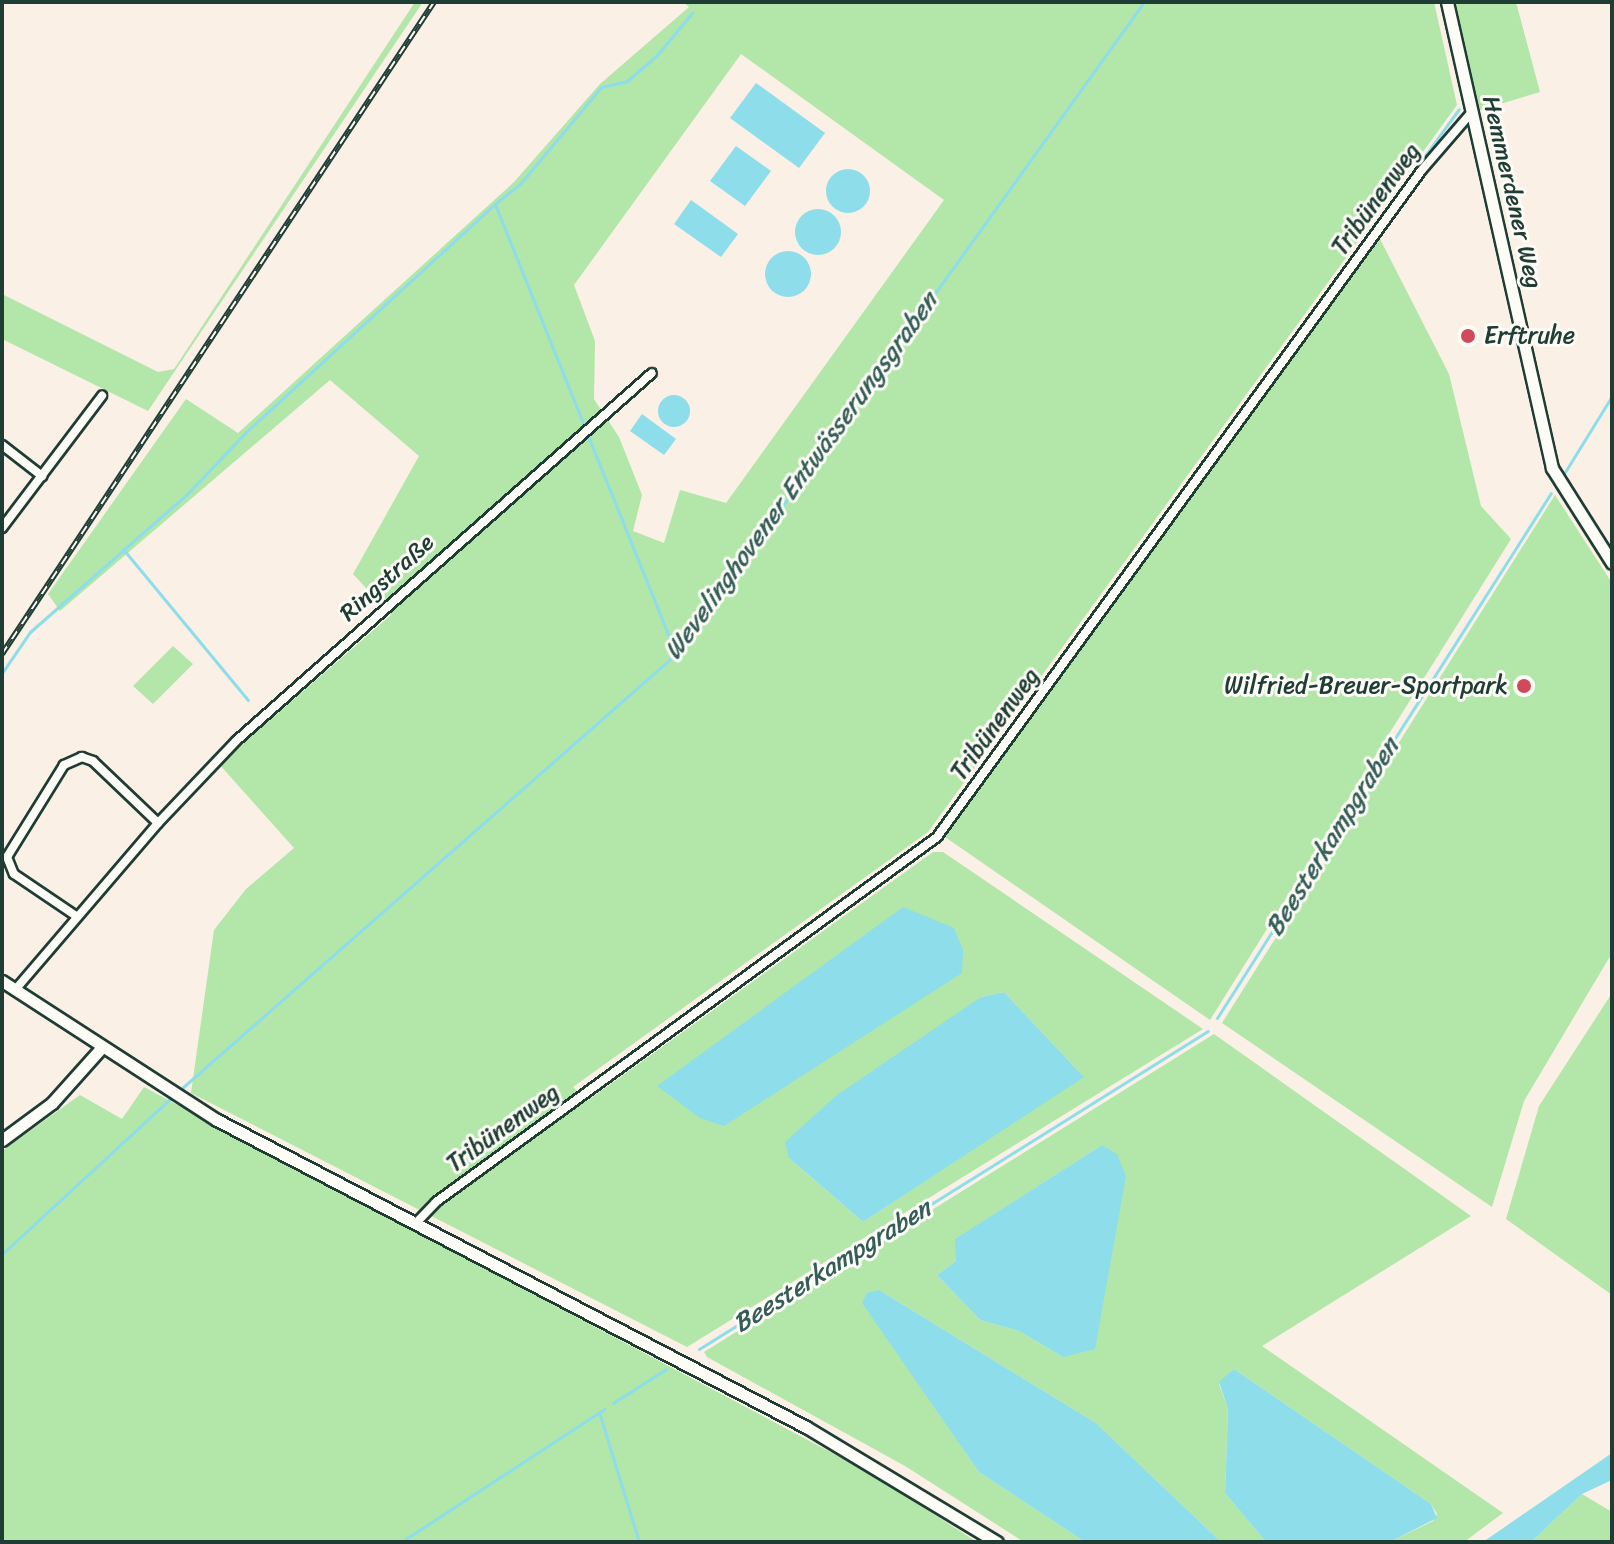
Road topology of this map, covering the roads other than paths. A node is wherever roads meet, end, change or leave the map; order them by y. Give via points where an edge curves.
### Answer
1 (1447, 2) edge
2 (1471, 113) junction
3 (652, 373) dead end
4 (102, 396) dead end
5 (2, 445) edge
6 (42, 476) junction
7 (2, 528) edge
8 (1612, 563) edge
9 (158, 823) junction
10 (76, 916) junction
11 (2, 981) edge
12 (15, 990) junction
13 (102, 1047) junction
14 (2, 1140) edge
15 (416, 1223) junction
16 (997, 1542) edge

1 - 2 street, Hemmerdener Weg
2 - 8 street, Hemmerdener Weg via 1552,468
2 - 15 street, Tribünenweg via 1421,171 937,837 436,1202
3 - 9 street, Ringstraße via 245,732
4 - 6 street
5 - 6 street
6 - 7 street
9 - 10 street, Ringstraße
9 - 10 street via 93,761 78,757 67,762 8,849 7,861 14,874
10 - 12 street, Ringstraße
11 - 12 street
12 - 13 street
13 - 14 street via 52,1103
13 - 15 street via 217,1120
15 - 16 street via 806,1427

